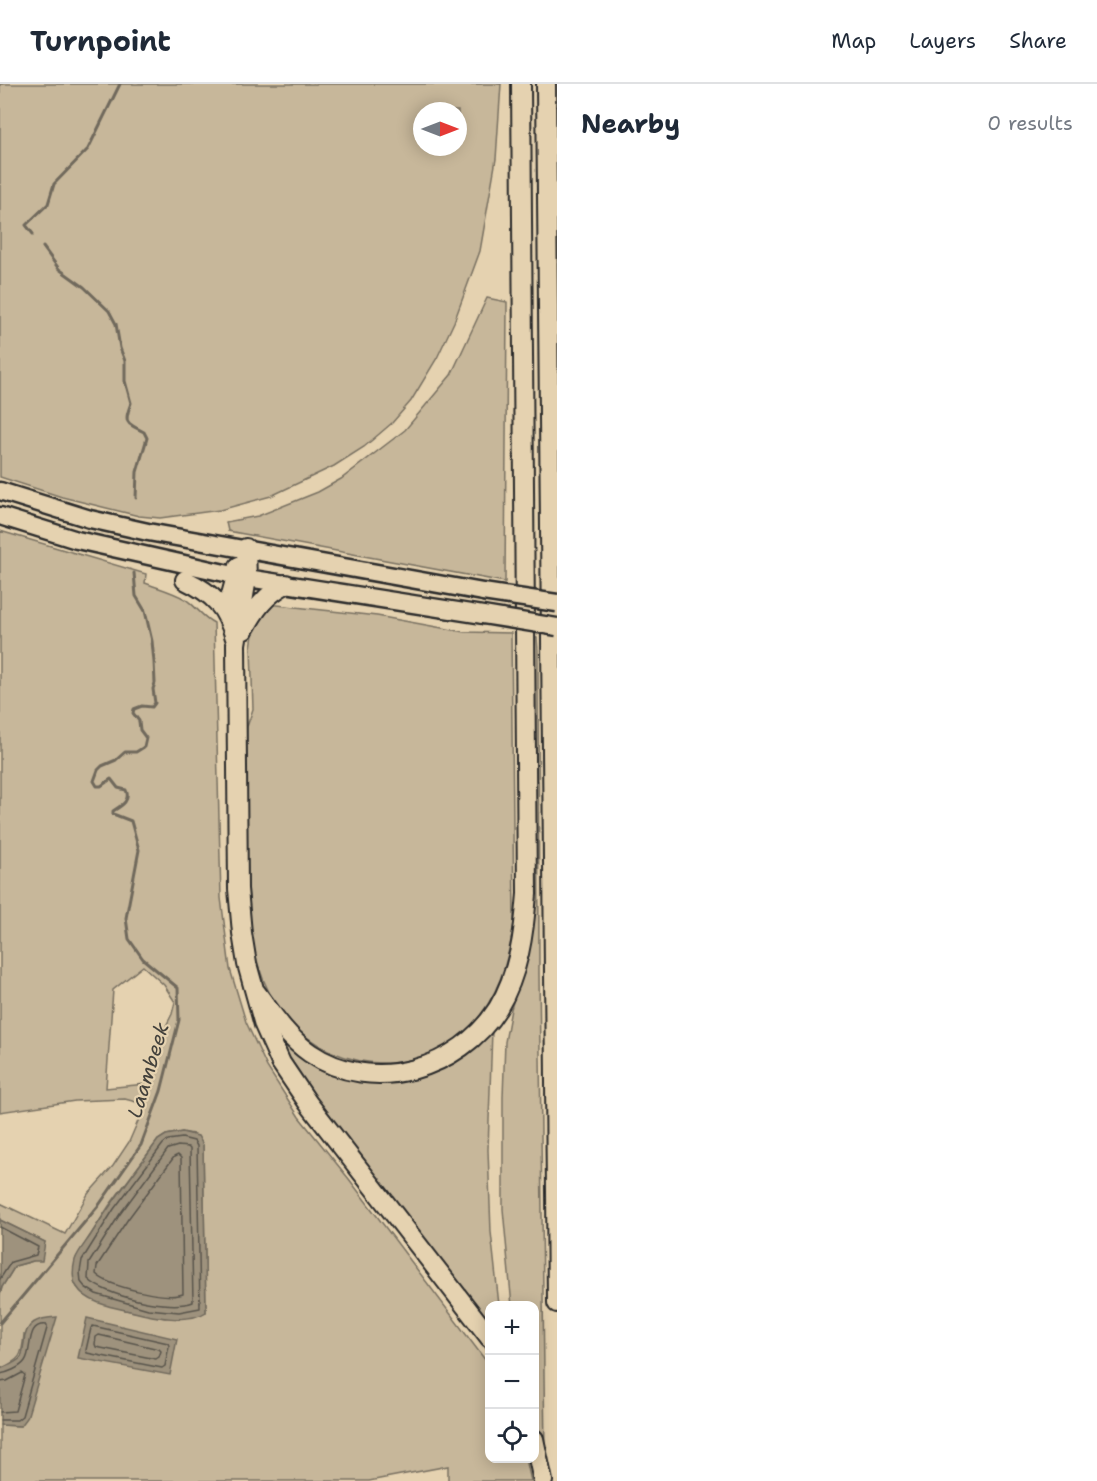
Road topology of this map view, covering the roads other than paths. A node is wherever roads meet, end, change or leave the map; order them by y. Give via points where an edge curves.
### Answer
1 (521, 84) edge
2 (546, 84) edge
3 (0, 491) edge
4 (0, 516) edge
5 (246, 548) junction
6 (138, 555) junction
7 (241, 577) junction
8 (185, 580) joint
9 (286, 584) junction
10 (557, 603) edge
11 (229, 616) junction
12 (557, 627) edge
13 (236, 644) junction
14 (256, 992) junction
15 (557, 1303) edge
16 (485, 1333) edge
17 (539, 1462) edge
18 (543, 1481) edge

1 - 14 highway via 527,894 523,938 513,975 486,1026 470,1042 435,1063 384,1074 342,1067 311,1054 290,1037
2 - 15 highway
3 - 5 highway via 90,519
4 - 6 highway
5 - 7 highway
5 - 10 highway, bridge
6 - 7 highway
6 - 8 highway
7 - 9 highway
7 - 11 highway
7 - 13 highway
8 - 11 highway via 208,594
9 - 12 highway, bridge
9 - 13 highway via 255,610
11 - 13 highway
13 - 14 highway via 238,889 247,964
14 - 16 highway via 264,1025 281,1063
17 - 18 highway

